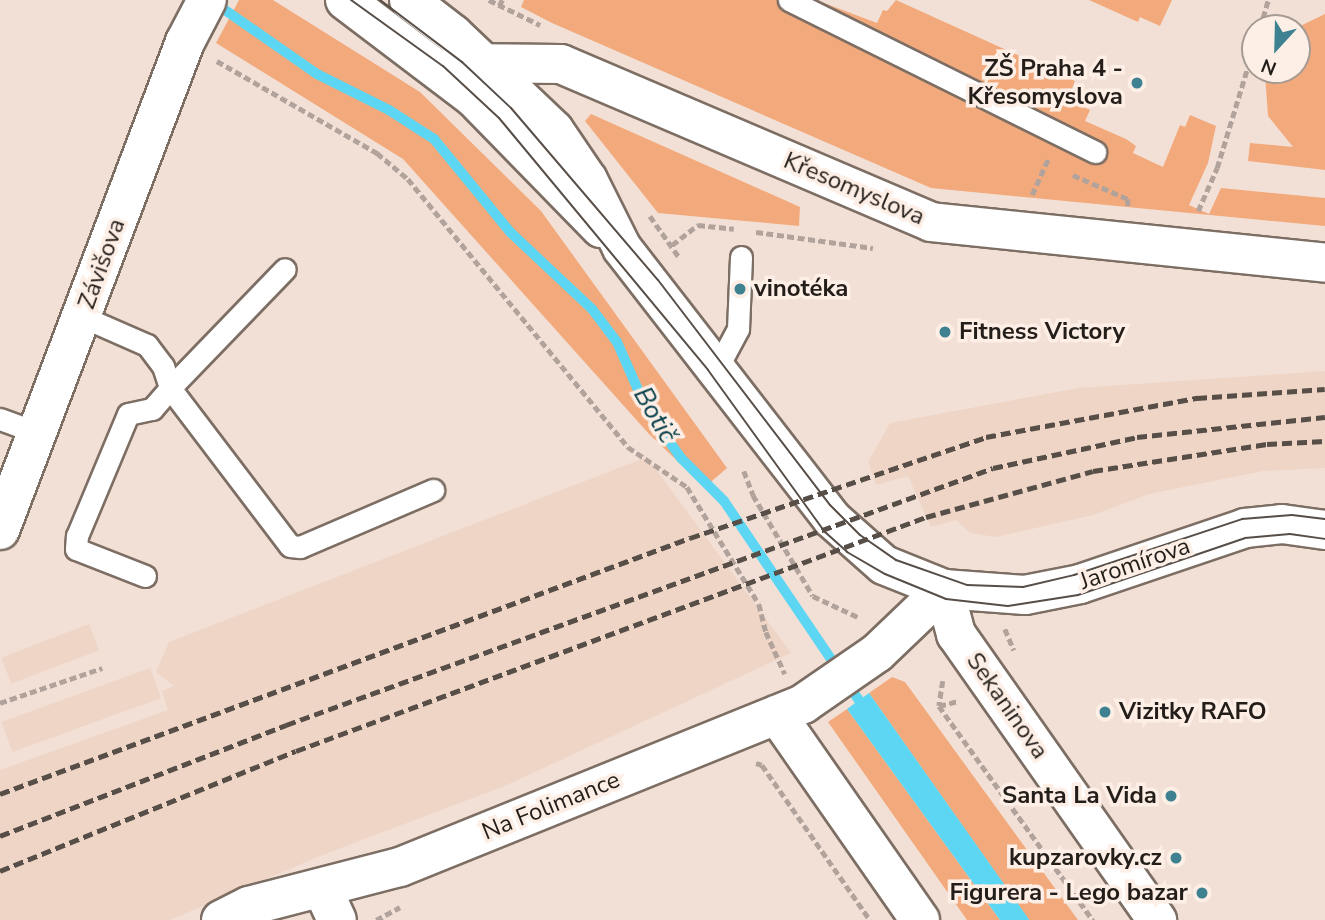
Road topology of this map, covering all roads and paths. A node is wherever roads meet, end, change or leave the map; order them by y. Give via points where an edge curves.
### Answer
1 (345, 0) edge
2 (410, 0) edge
3 (489, 0) edge
4 (502, 0) edge
5 (789, 0) edge
6 (499, 6) junction
7 (194, 24) edge
8 (543, 26) dead end
9 (484, 62) junction
10 (437, 67) junction
11 (1243, 84) edge
12 (1095, 152) dead end
13 (1059, 166) dead end
14 (1070, 173) dead end
15 (1035, 187) dead end
16 (1128, 199) dead end
17 (1198, 211) dead end
18 (738, 230) dead end
19 (752, 232) dead end
20 (622, 248) junction
21 (873, 248) dead end
22 (740, 257) dead end
23 (682, 261) dead end
24 (1325, 263) edge
25 (285, 268) dead end
26 (83, 317) junction
27 (716, 370) junction
28 (170, 388) junction
29 (0, 419) edge
30 (22, 449) edge
31 (744, 471) dead end
32 (433, 490) dead end
33 (0, 530) edge
34 (1325, 530) edge
35 (145, 576) dead end
36 (944, 589) junction
37 (871, 636) junction
38 (102, 668) dead end
39 (0, 703) edge
40 (939, 706) dead end
41 (790, 710) junction
42 (762, 765) dead end
43 (330, 904) edge
44 (221, 920) edge
45 (870, 920) edge
46 (920, 920) edge
47 (1093, 920) edge
48 (1157, 920) edge

1 - 10 street
2 - 9 street
3 - 6 path
4 - 6 path
5 - 12 lane
6 - 8 path
7 - 26 street, Závišova
7 - 41 path via 408,179 628,447 687,487 760,604
9 - 10 street, Křesomyslova
9 - 20 street via 573,154
9 - 24 street, Křesomyslova via 561,64 931,222
10 - 20 street via 499,122 576,206
11 - 17 path via 1217,168
13 - 15 path via 1048,159
14 - 16 path
18 - 23 path via 698,225 672,245
19 - 21 path
20 - 27 street
22 - 27 lane via 738,329
25 - 28 lane
26 - 28 lane via 147,345 163,366
26 - 30 street, Závišova
27 - 36 street via 845,534 884,565
28 - 32 lane via 289,546 300,547
28 - 35 lane via 152,408 128,414 77,536 76,549
29 - 30 lane
30 - 33 street, Závišova
31 - 37 path via 753,495 813,596 852,617
34 - 36 street, Jaromírova via 1282,524 1245,528 1045,593 1006,597
36 - 37 street, Na Folimance
36 - 48 street, Sekaninova via 956,634
37 - 41 street, Na Folimance
38 - 39 path
40 - 47 path
41 - 43 street, Na Folimance via 400,867
41 - 46 street
42 - 45 path
43 - 44 street, Na Folimance via 249,906

